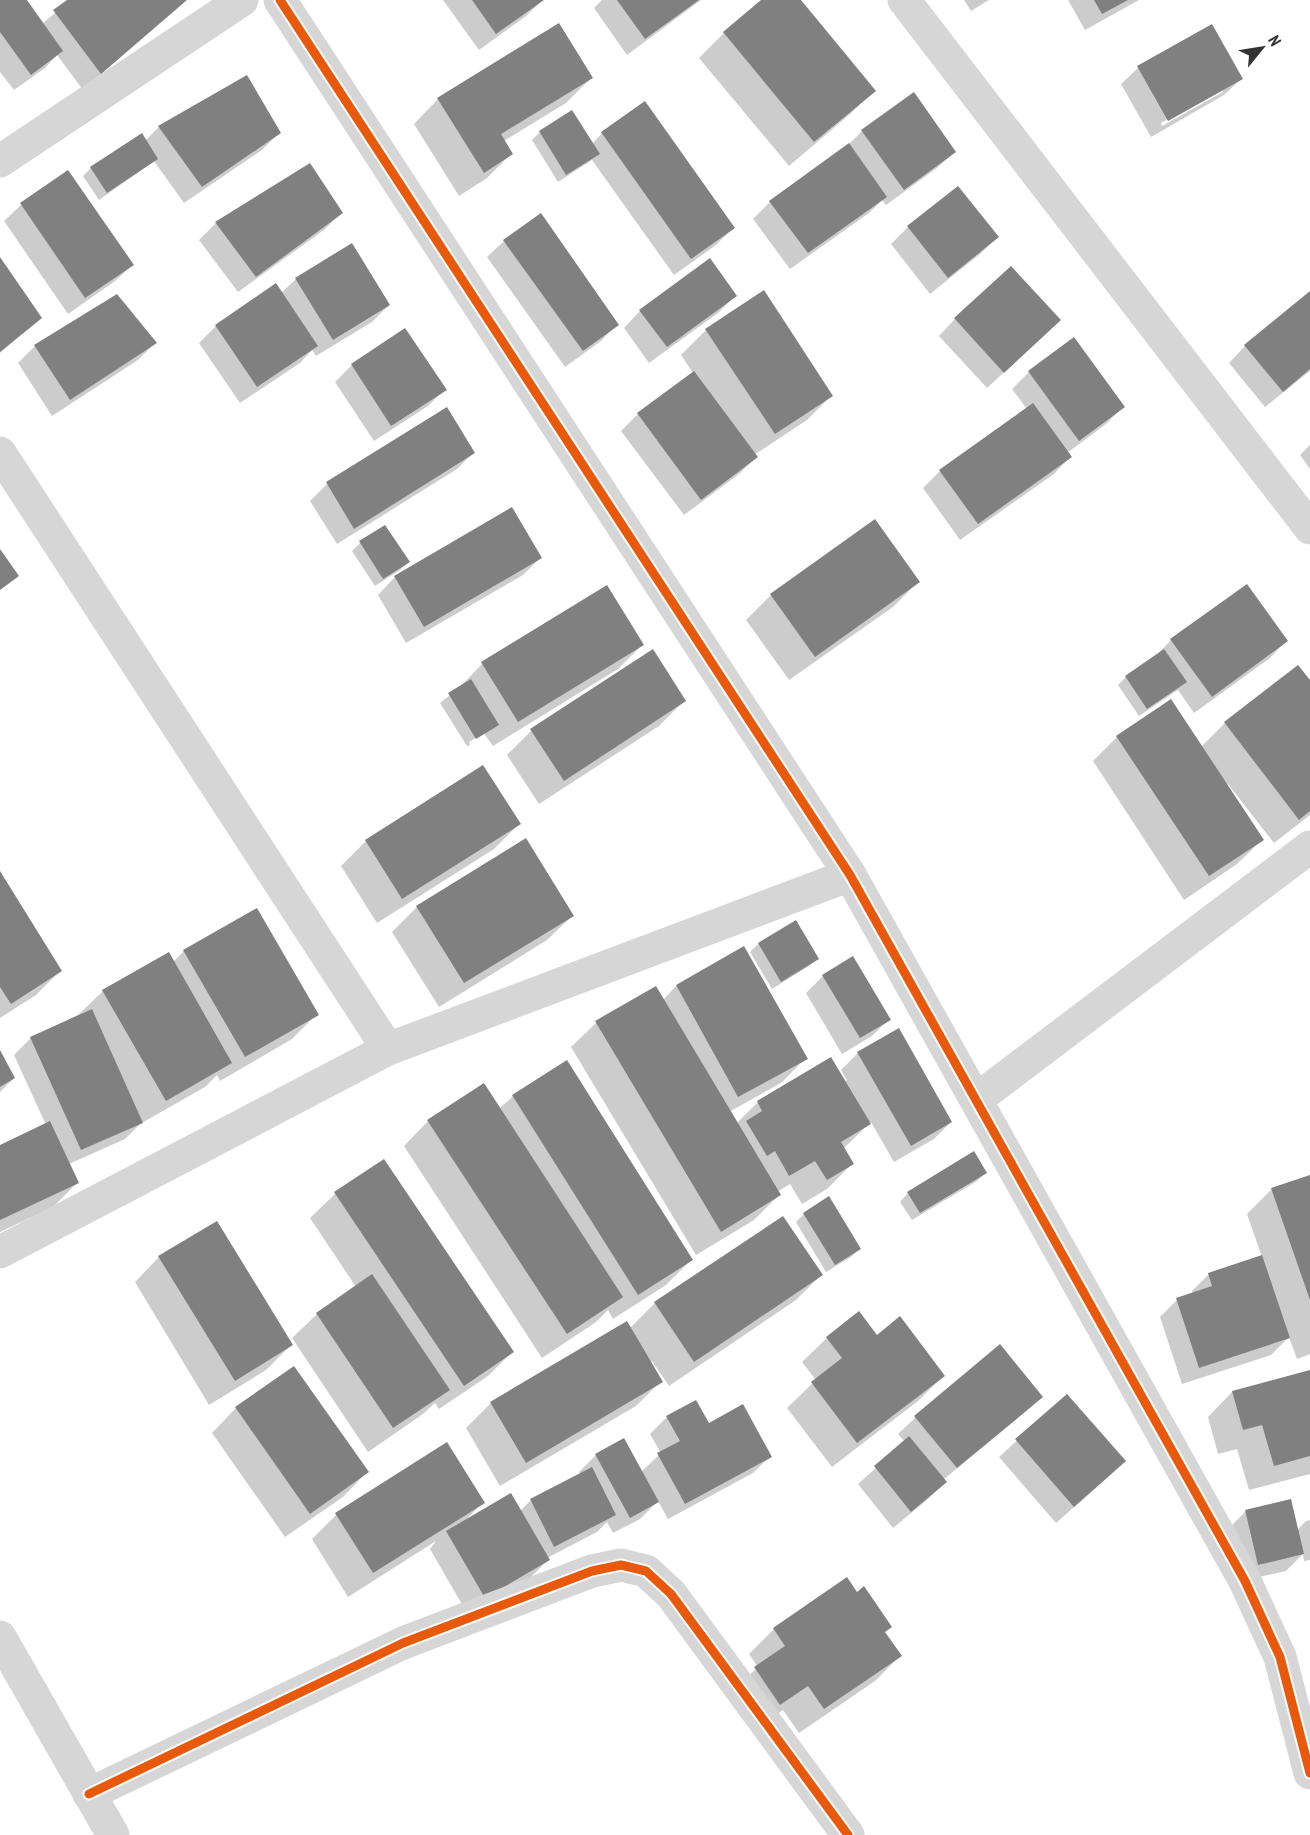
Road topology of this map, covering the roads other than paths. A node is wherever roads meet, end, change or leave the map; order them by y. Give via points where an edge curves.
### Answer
1 (242, 0) edge
2 (280, 0) edge
3 (904, 0) edge
4 (0, 161) edge
5 (0, 453) edge
6 (1310, 528) edge
7 (1310, 847) edge
8 (850, 874) junction
9 (388, 1049) junction
10 (977, 1099) junction
11 (0, 1252) edge
12 (0, 1637) edge
13 (1310, 1773) edge
14 (89, 1794) junction
15 (113, 1835) edge
16 (848, 1835) edge

1 - 4 street
2 - 8 street
3 - 6 street
5 - 9 street
7 - 10 street
8 - 9 street
8 - 10 street
9 - 11 street
10 - 13 street via 1245,1581 1280,1658
12 - 14 street
14 - 15 street
14 - 16 street via 403,1643 592,1571 621,1564 646,1571 671,1594

